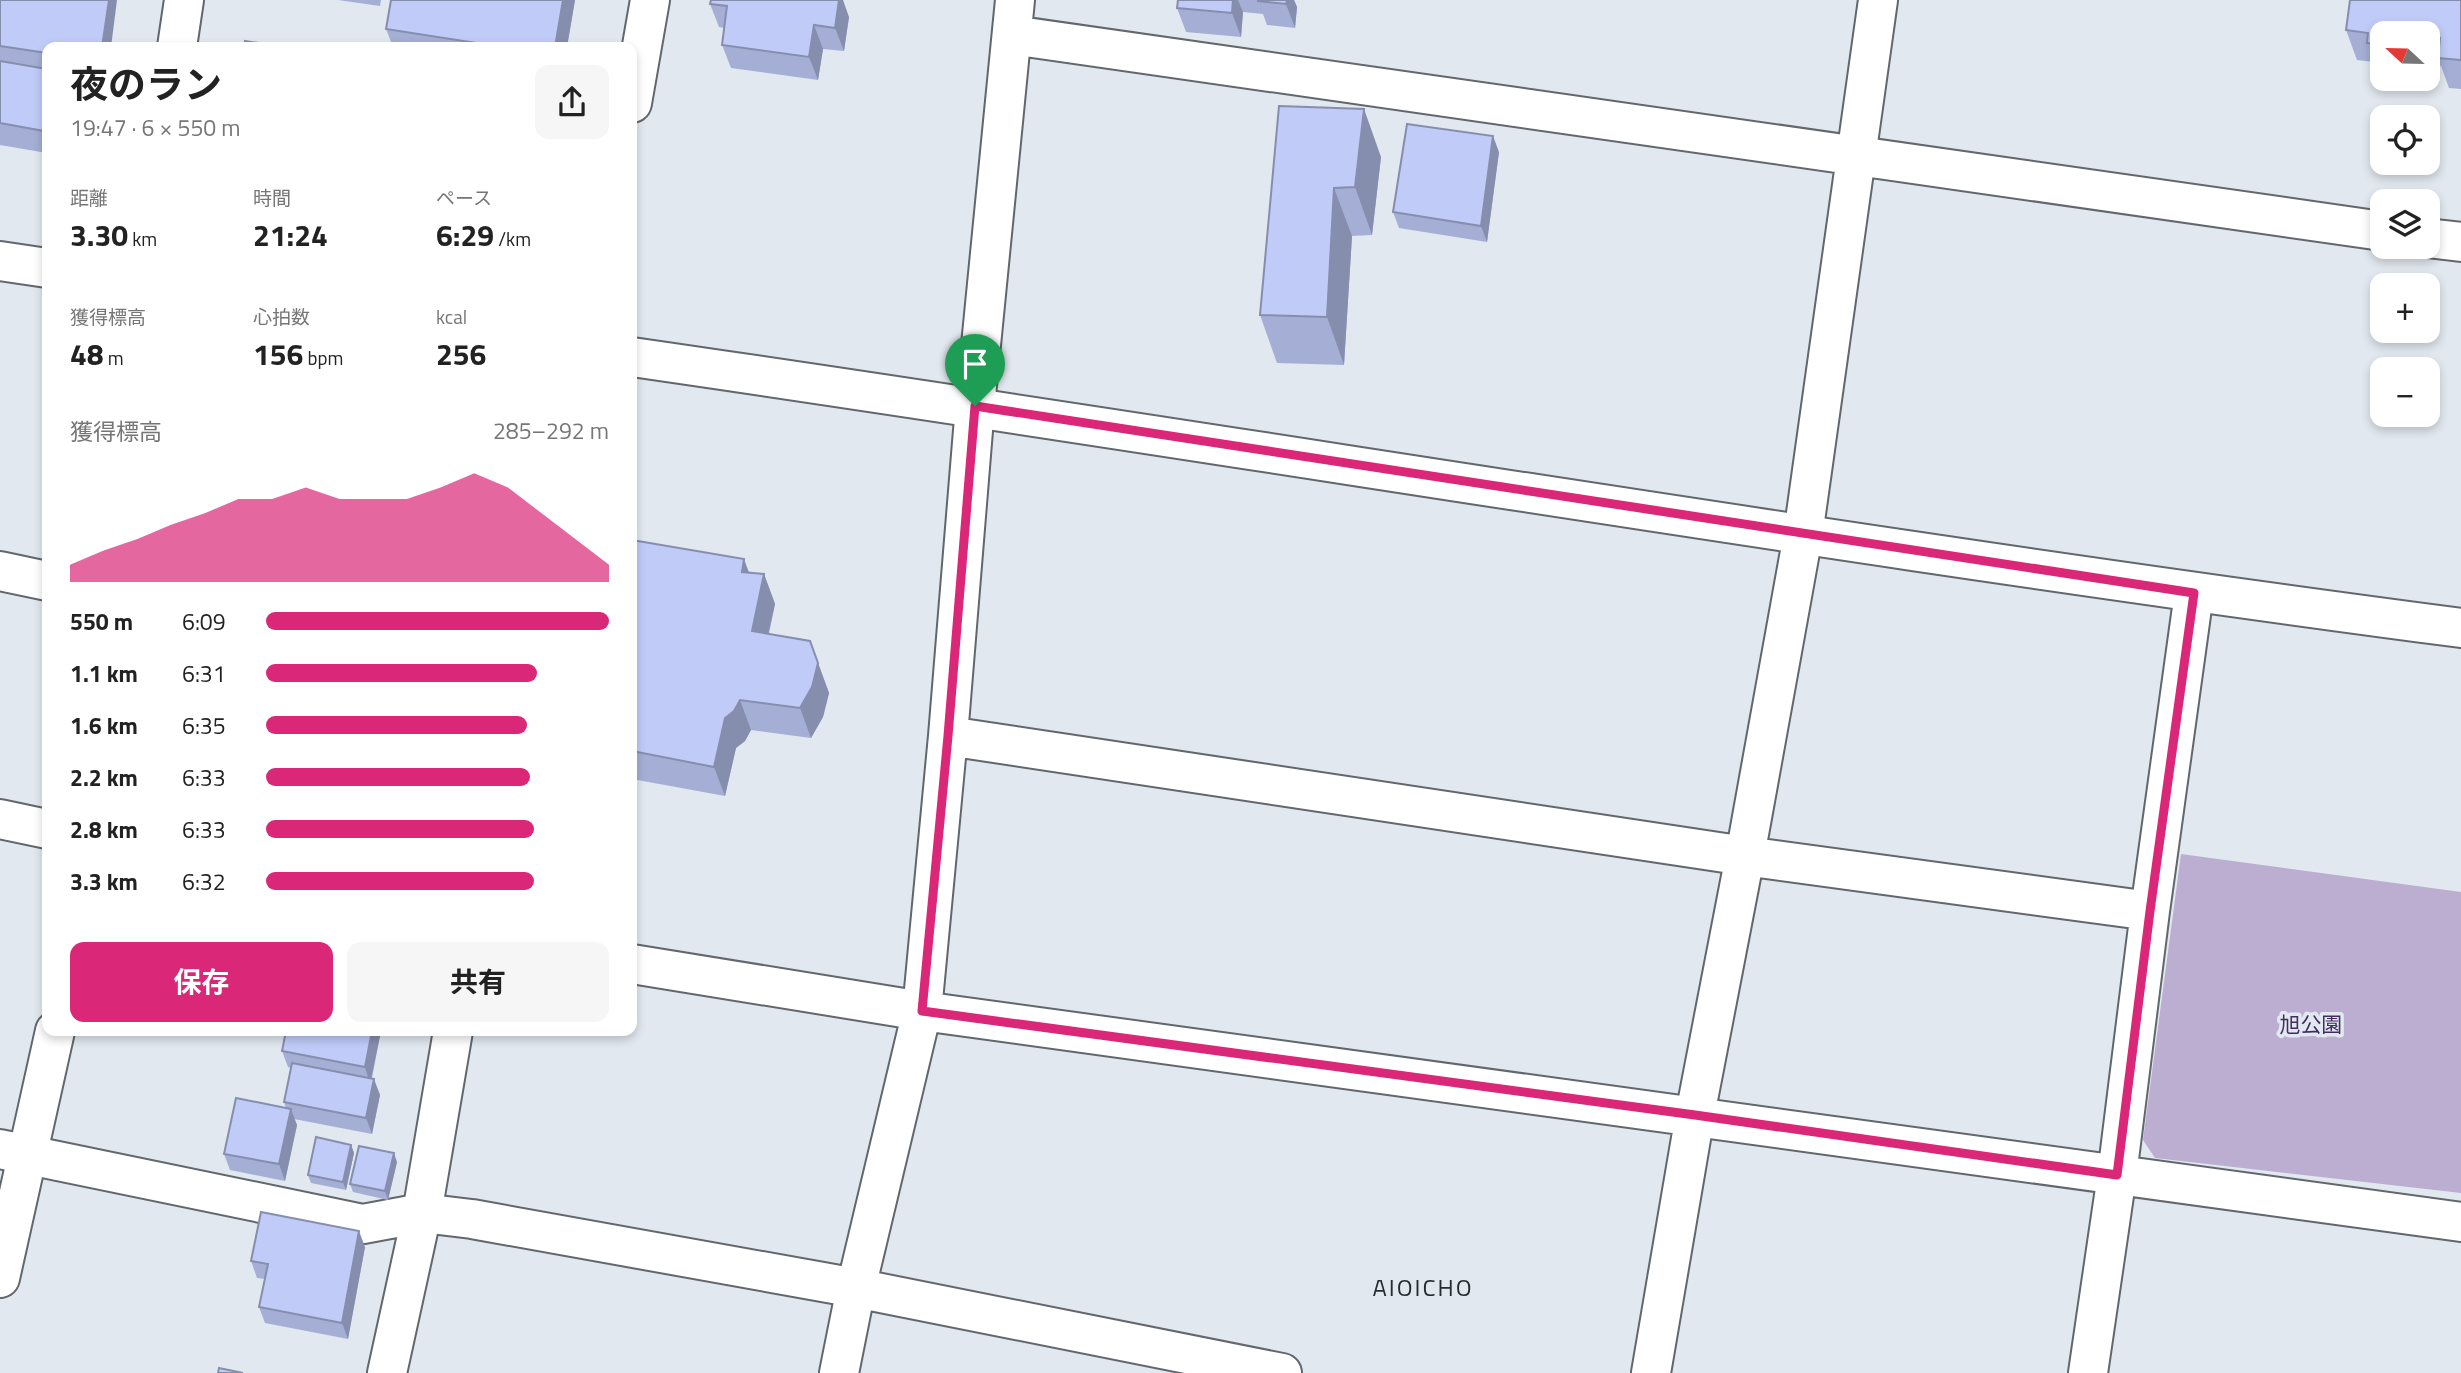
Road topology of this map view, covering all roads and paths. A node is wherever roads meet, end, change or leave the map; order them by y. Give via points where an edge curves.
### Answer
1 (184, 0) edge
2 (650, 0) edge
3 (1878, 0) edge
4 (1014, 18) edge
5 (178, 42) edge
6 (637, 74) edge
7 (1857, 158) junction
8 (2370, 229) edge
9 (2440, 240) edge
10 (2461, 243) edge
11 (0, 261) edge
12 (42, 267) edge
13 (637, 357) edge
14 (975, 406) junction
15 (1803, 535) junction
16 (0, 571) edge
17 (42, 580) edge
18 (2194, 593) junction
19 (2461, 628) edge
20 (948, 736) junction
21 (0, 819) edge
22 (42, 827) edge
23 (1745, 856) junction
24 (2150, 911) junction
25 (637, 965) edge
26 (922, 1011) junction
27 (53, 1036) edge
28 (452, 1036) edge
29 (1695, 1115) junction
30 (14, 1151) edge
31 (2117, 1175) junction
32 (422, 1213) junction
33 (2461, 1222) edge
34 (0, 1278) edge
35 (856, 1288) junction
36 (387, 1373) edge
37 (839, 1373) edge
38 (1282, 1373) edge
39 (1651, 1373) edge
40 (2088, 1373) edge

1 - 5 street
2 - 6 street
3 - 7 street
4 - 7 street
4 - 14 street
7 - 8 street
7 - 15 street
9 - 10 street
11 - 12 street
13 - 14 street
14 - 15 street
14 - 20 street
15 - 18 street
15 - 23 street
16 - 17 street
18 - 19 street
18 - 24 street
20 - 23 street
20 - 26 street
21 - 22 street
23 - 24 street
23 - 29 street
24 - 31 street
25 - 26 street
26 - 29 street
26 - 35 street
27 - 30 street
28 - 32 street
29 - 31 street
29 - 39 street
30 - 32 street via 363,1224
30 - 34 street
31 - 33 street
31 - 40 street
32 - 35 street
32 - 36 street
35 - 37 street
35 - 38 street

